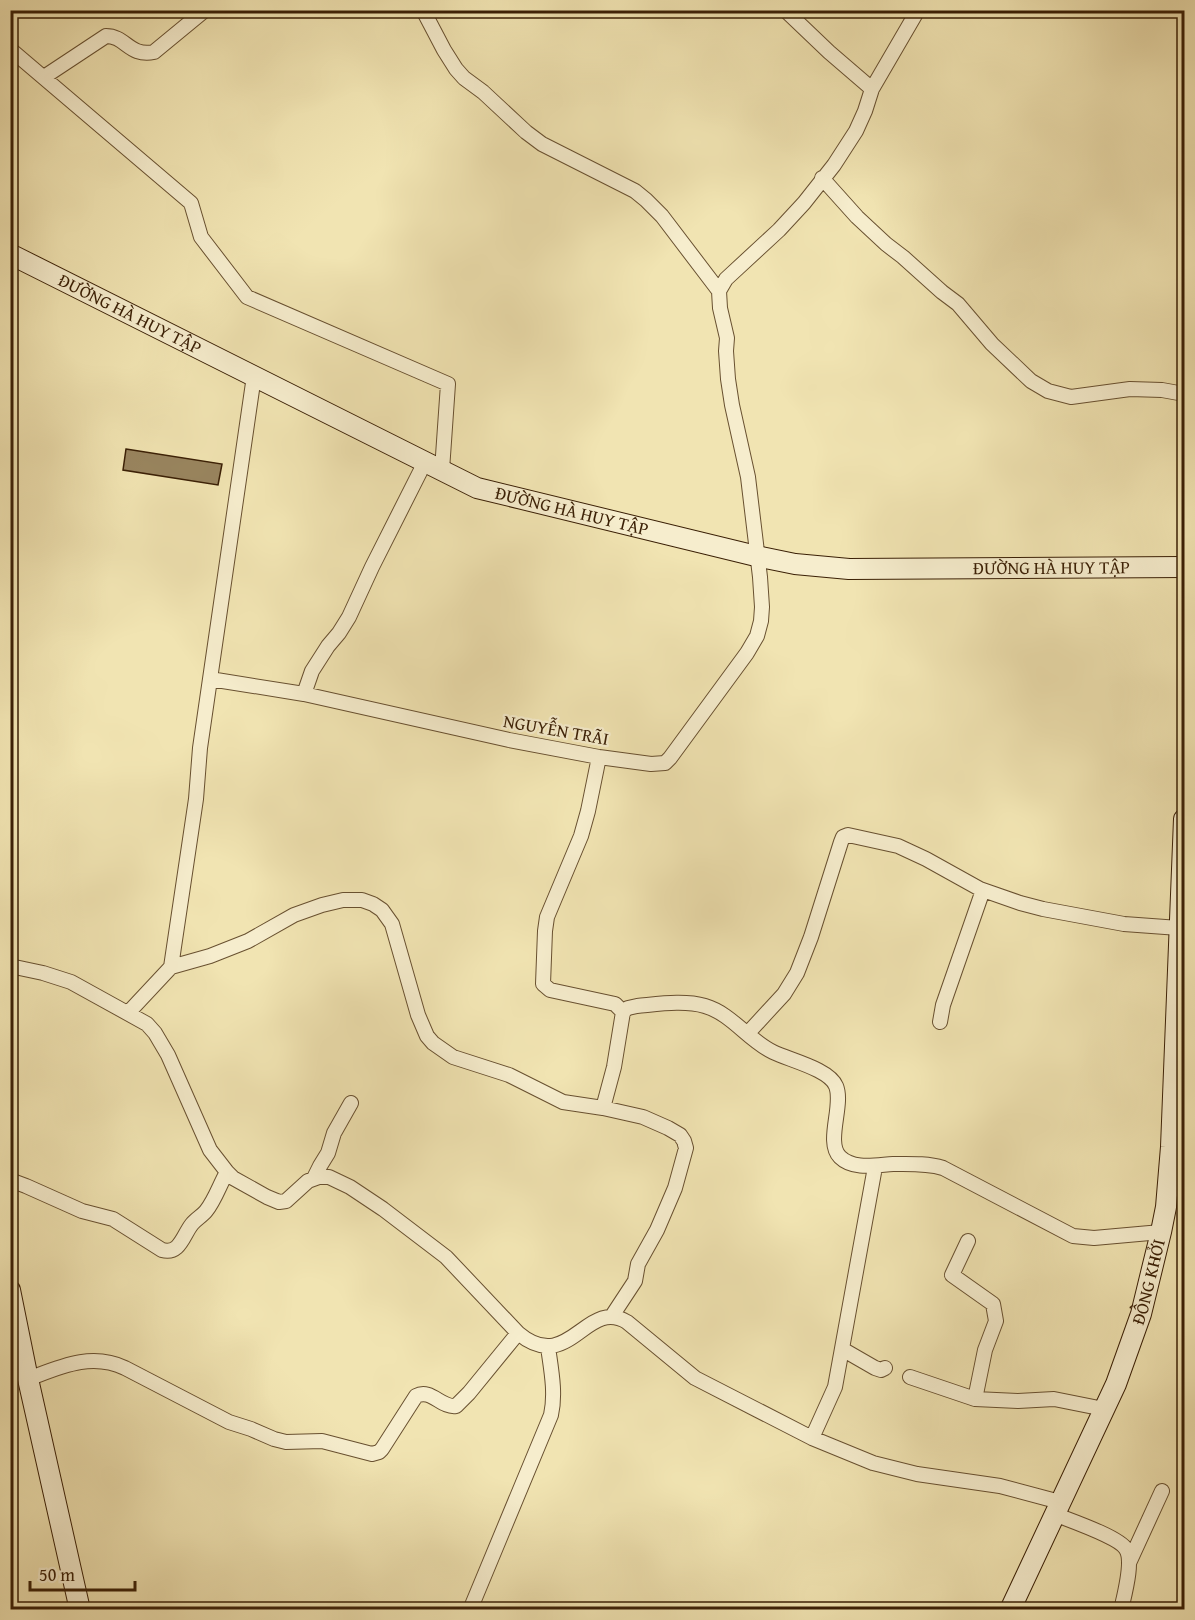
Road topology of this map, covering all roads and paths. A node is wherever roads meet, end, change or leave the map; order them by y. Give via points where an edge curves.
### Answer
1 (205, 10) edge
2 (423, 10) edge
3 (785, 10) edge
4 (918, 10) edge
5 (10, 49) edge
6 (44, 77) junction
7 (872, 89) junction
8 (822, 178) junction
9 (10, 254) edge
10 (719, 291) junction
11 (254, 376) junction
12 (1185, 394) edge
13 (434, 466) junction
14 (756, 556) junction
15 (1185, 567) edge
16 (210, 679) junction
17 (304, 694) junction
18 (599, 757) junction
19 (1185, 819) edge
20 (983, 890) junction
21 (1179, 928) junction
22 (10, 966) edge
23 (171, 967) junction
24 (623, 1012) junction
25 (128, 1013) junction
26 (940, 1022) dead end
27 (748, 1033) junction
28 (1180, 1035) edge
29 (351, 1103) dead end
30 (603, 1107) junction
31 (875, 1167) junction
32 (227, 1172) junction
33 (314, 1178) junction
34 (10, 1180) edge
35 (1161, 1232) junction
36 (968, 1241) dead end
37 (10, 1290) edge
38 (612, 1316) junction
39 (518, 1333) junction
40 (548, 1347) junction
41 (842, 1349) junction
42 (885, 1368) dead end
43 (910, 1377) dead end
44 (28, 1379) junction
45 (975, 1399) junction
46 (1104, 1409) junction
47 (812, 1438) junction
48 (1162, 1491) dead end
49 (1057, 1508) junction
50 (1129, 1563) junction
51 (80, 1610) edge
52 (470, 1610) edge
53 (1010, 1610) edge
54 (1121, 1610) edge

1 - 6 street via 154,51 144,54 106,36
2 - 10 street via 464,78 542,144 646,200
3 - 7 street
4 - 7 street
5 - 6 street
6 - 13 street via 191,203 201,237 247,297 448,384
7 - 8 street via 856,131
8 - 10 street via 804,203 726,279
8 - 12 street via 856,217 958,304 1031,381 1071,397 1130,389
9 - 11 street, ĐƯỜNG HÀ HUY TẬP
10 - 14 street, NGUYỄN TRÃI via 727,338 728,379 748,477
11 - 13 street, ĐƯỜNG HÀ HUY TẬP
11 - 16 street
13 - 14 street, ĐƯỜNG HÀ HUY TẬP via 477,488
13 - 17 street via 386,537 349,617 312,671
14 - 15 street, ĐƯỜNG HÀ HUY TẬP via 849,569
14 - 18 street, NGUYỄN TRÃI via 762,607 757,636 670,758 665,763 651,764
16 - 17 street, NGUYỄN TRÃI
16 - 23 street
17 - 18 street, NGUYỄN TRÃI
18 - 24 street via 581,836 547,917 543,984 550,990 615,1004
19 - 21 street, ĐỒNG KHỞI
20 - 21 street via 1031,906 1101,921
20 - 26 street
20 - 27 street via 898,846 843,837 797,973 784,994
21 - 28 street, ĐỒNG KHỞI
22 - 25 street via 71,982
23 - 25 street
23 - 30 street via 248,941 294,915 322,905 362,900 382,910 392,924 418,1015 433,1043 453,1057 509,1075 563,1102
24 - 27 street via 637,1006 698,1004 719,1011
24 - 30 street
25 - 32 street via 147,1024 168,1055 210,1150
27 - 31 street via 769,1051 831,1078 838,1097 835,1150 855,1165
28 - 35 street, ĐỒNG KHỞI
29 - 33 street
30 - 38 street via 644,1117 668,1128 680,1136 686,1148 675,1188 638,1264 635,1281
31 - 35 street via 894,1164 943,1168 1072,1236
31 - 41 street
32 - 33 street via 279,1202 286,1201
32 - 34 street via 206,1211 193,1222 173,1251 162,1250 113,1219 82,1211
33 - 39 street via 338,1180 383,1209 446,1257
35 - 46 street, ĐỒNG KHỞI via 1141,1314
36 - 45 street via 952,1275 993,1304 996,1321 985,1350
37 - 44 street
38 - 40 street
38 - 47 street via 627,1322 695,1378
39 - 40 street
39 - 44 street via 456,1406 450,1407 428,1394 416,1396 382,1449 372,1454 322,1441 274,1439 229,1422 110,1361 69,1365
40 - 52 street via 551,1415
41 - 42 street via 875,1368
41 - 47 street via 835,1387
43 - 45 street
44 - 51 street
45 - 46 street via 1054,1399
46 - 49 street, ĐỒNG KHỞI
47 - 49 street via 873,1463 1000,1486
48 - 50 street
49 - 50 street via 1119,1541 1127,1550
49 - 53 street, ĐỒNG KHỞI
50 - 54 street

